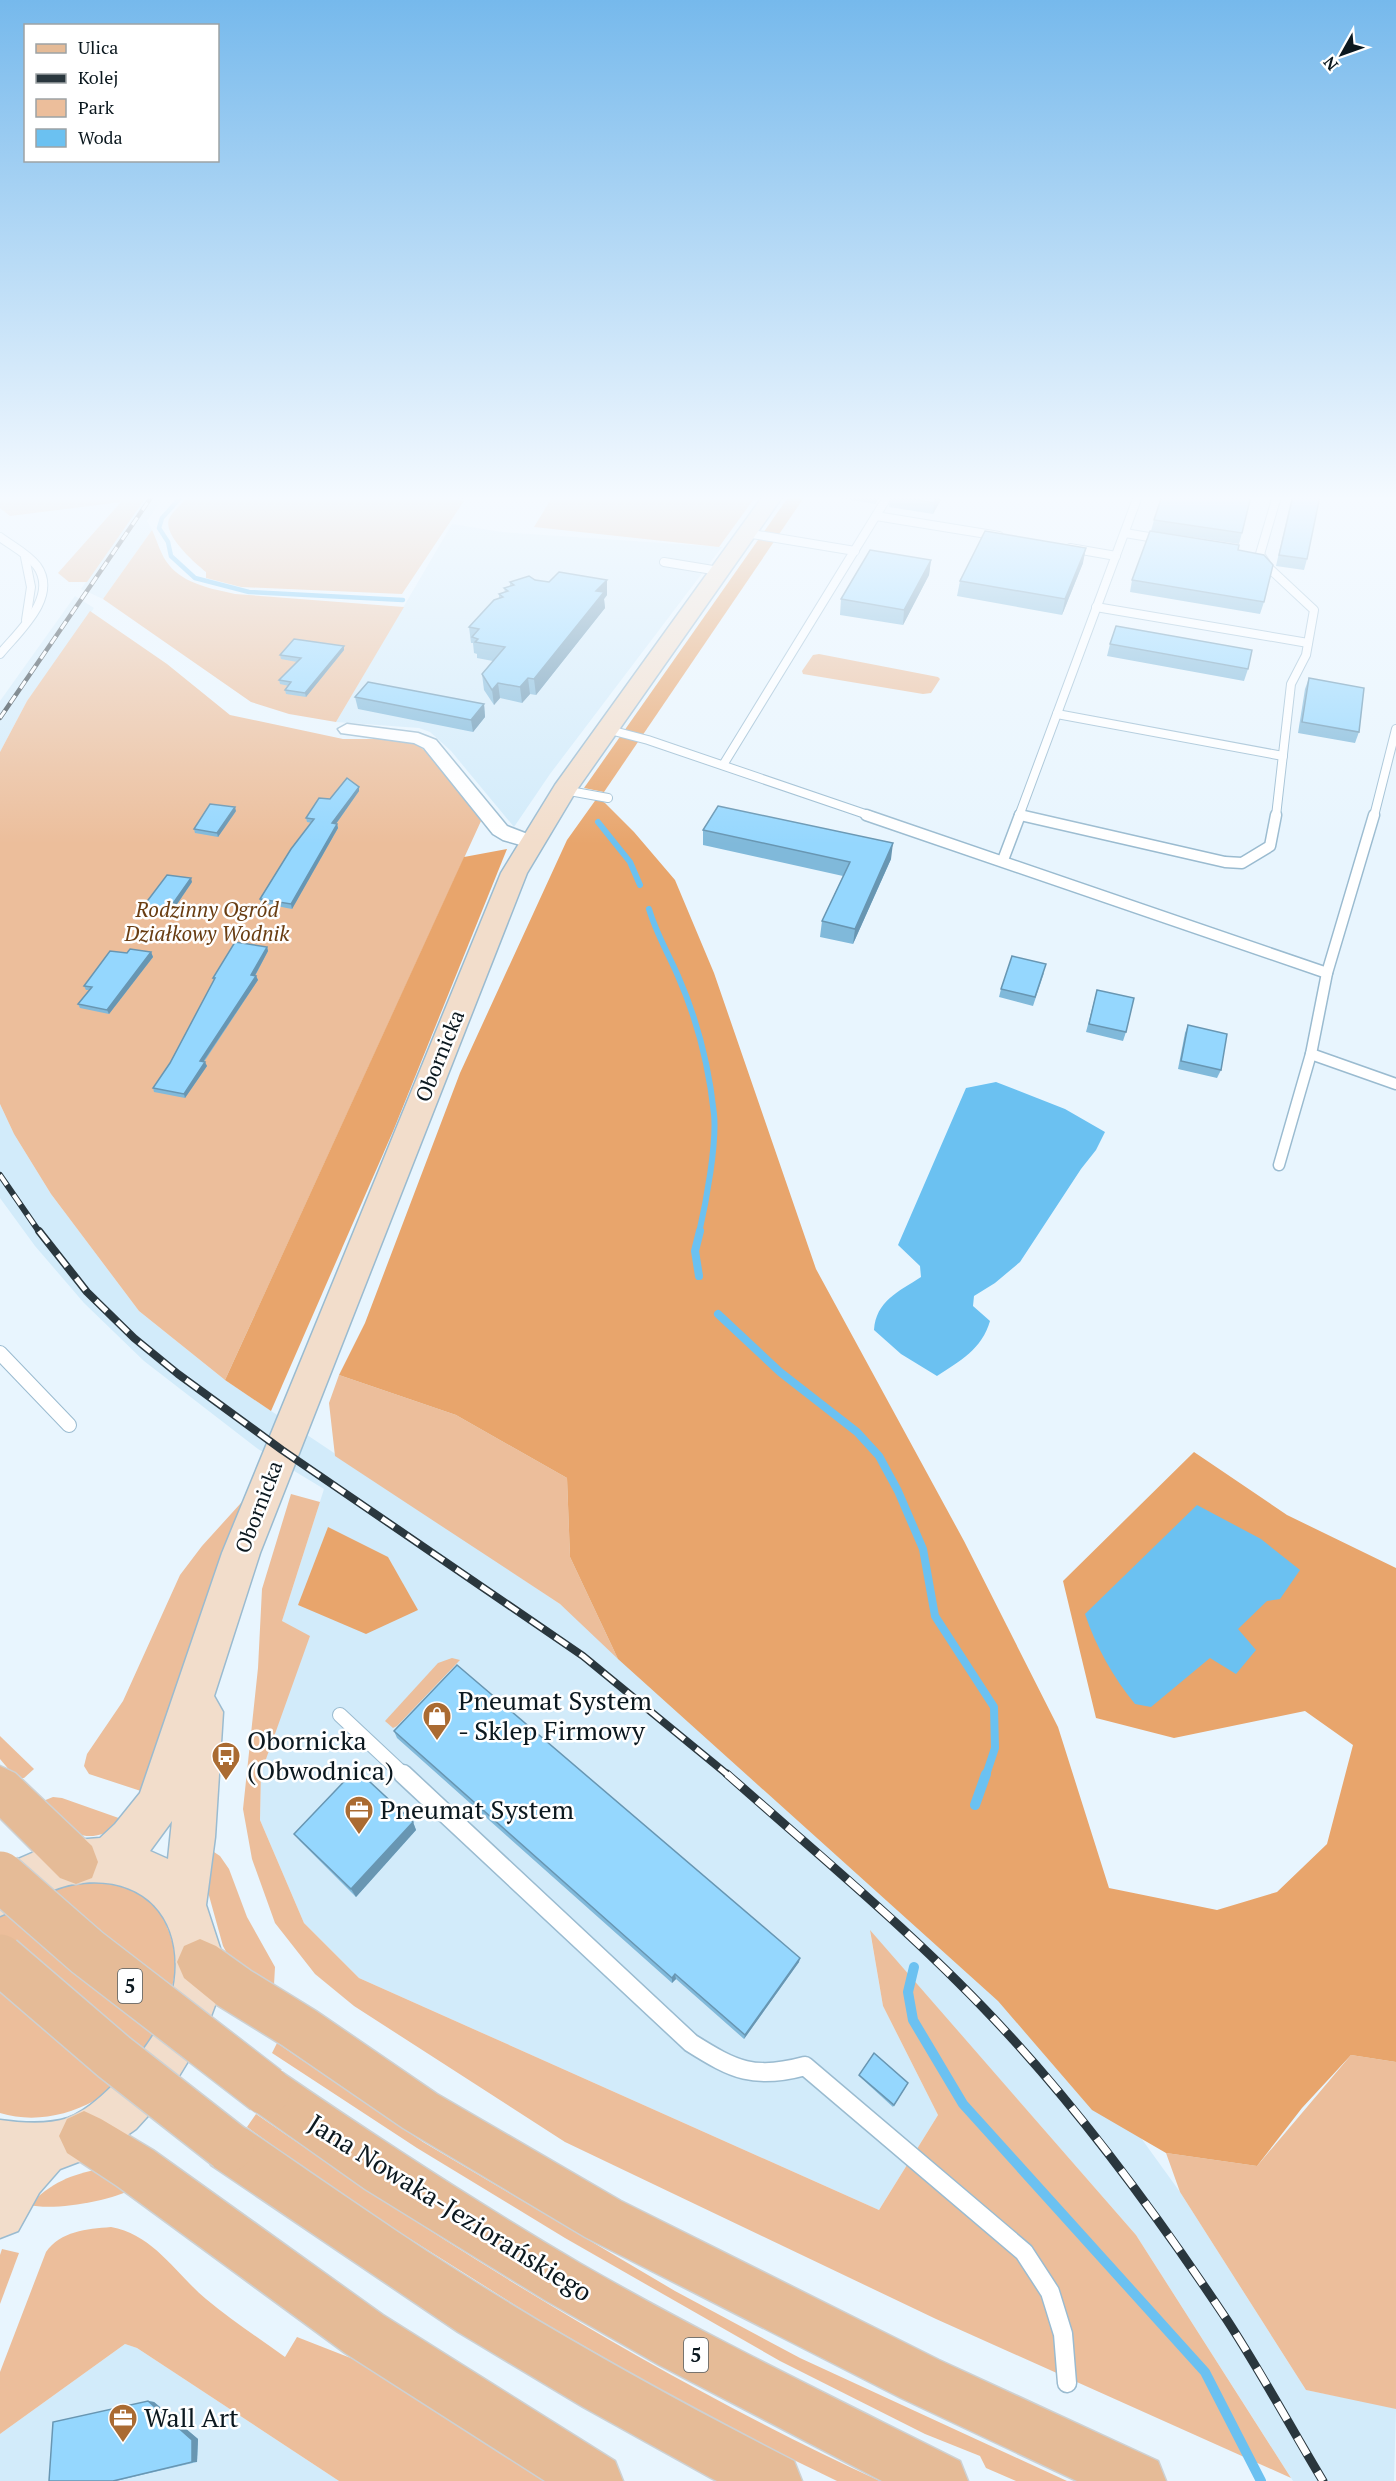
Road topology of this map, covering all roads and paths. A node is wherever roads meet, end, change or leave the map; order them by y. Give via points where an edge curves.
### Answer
1 (27, 612) edge
2 (34, 612) edge
3 (690, 612) edge
4 (818, 612) edge
5 (1094, 612) edge
6 (1124, 612) edge
7 (1314, 612) edge
8 (26, 620) junction
9 (1308, 643) junction
10 (3, 645) edge
11 (0, 654) edge
12 (1057, 714) junction
13 (347, 729) dead end
14 (606, 729) junction
15 (1396, 729) edge
16 (1283, 756) junction
17 (723, 765) junction
18 (564, 790) junction
19 (608, 798) dead end
20 (1020, 815) junction
21 (531, 842) junction
22 (1003, 860) junction
23 (1327, 973) junction
24 (1311, 1054) junction
25 (1396, 1084) edge
26 (1279, 1165) dead end
27 (0, 1353) edge
28 (69, 1425) dead end
29 (205, 1667) junction
30 (340, 1715) dead end
31 (0, 1788) edge
32 (92, 1861) junction
33 (0, 1876) edge
34 (0, 1894) edge
35 (184, 1904) junction
36 (0, 1959) edge
37 (200, 1962) junction
38 (43, 2143) edge
39 (0, 2213) edge
40 (1067, 2383) dead end
41 (595, 2481) edge
42 (774, 2481) edge
43 (940, 2481) edge
44 (1138, 2481) edge

1 - 8 lane
2 - 8 lane
3 - 14 main road, Obornicka
4 - 17 lane
5 - 12 lane
6 - 9 lane
7 - 9 lane
8 - 10 lane
9 - 16 lane via 1291,684
10 - 11 lane
12 - 16 lane
12 - 20 lane
13 - 21 street via 418,738 430,744 500,830
14 - 17 lane
14 - 18 main road, Obornicka
15 - 23 lane via 1365,852
16 - 20 lane via 1270,846 1242,863
17 - 22 lane
18 - 19 lane
18 - 21 main road, Obornicka
20 - 22 lane
21 - 29 main road, Obornicka via 514,873 276,1464 241,1553
22 - 23 lane
23 - 24 lane
24 - 25 lane
24 - 26 lane
27 - 28 lane
29 - 32 main road, Obornicka via 157,1806 131,1839
29 - 35 main road, Obornicka via 193,1837
30 - 40 lane via 691,2043 736,2071 775,2075 805,2066 1024,2252 1050,2292 1063,2334
31 - 32 main road
32 - 34 main road via 25,1877
32 - 35 main road via 146,1869
33 - 43 main road, Jana Nowaka-Jeziorańskiego / 5, bridge via 87,1952 266,2090 383,2171 563,2282
35 - 37 main road
36 - 42 main road, bridge via 114,2057 229,2147 333,2221 437,2289 680,2432
37 - 38 main road via 195,1999 168,2054 120,2110
37 - 44 main road via 420,2112 603,2219 920,2379
38 - 39 main road
38 - 41 main road via 135,2168 364,2334

